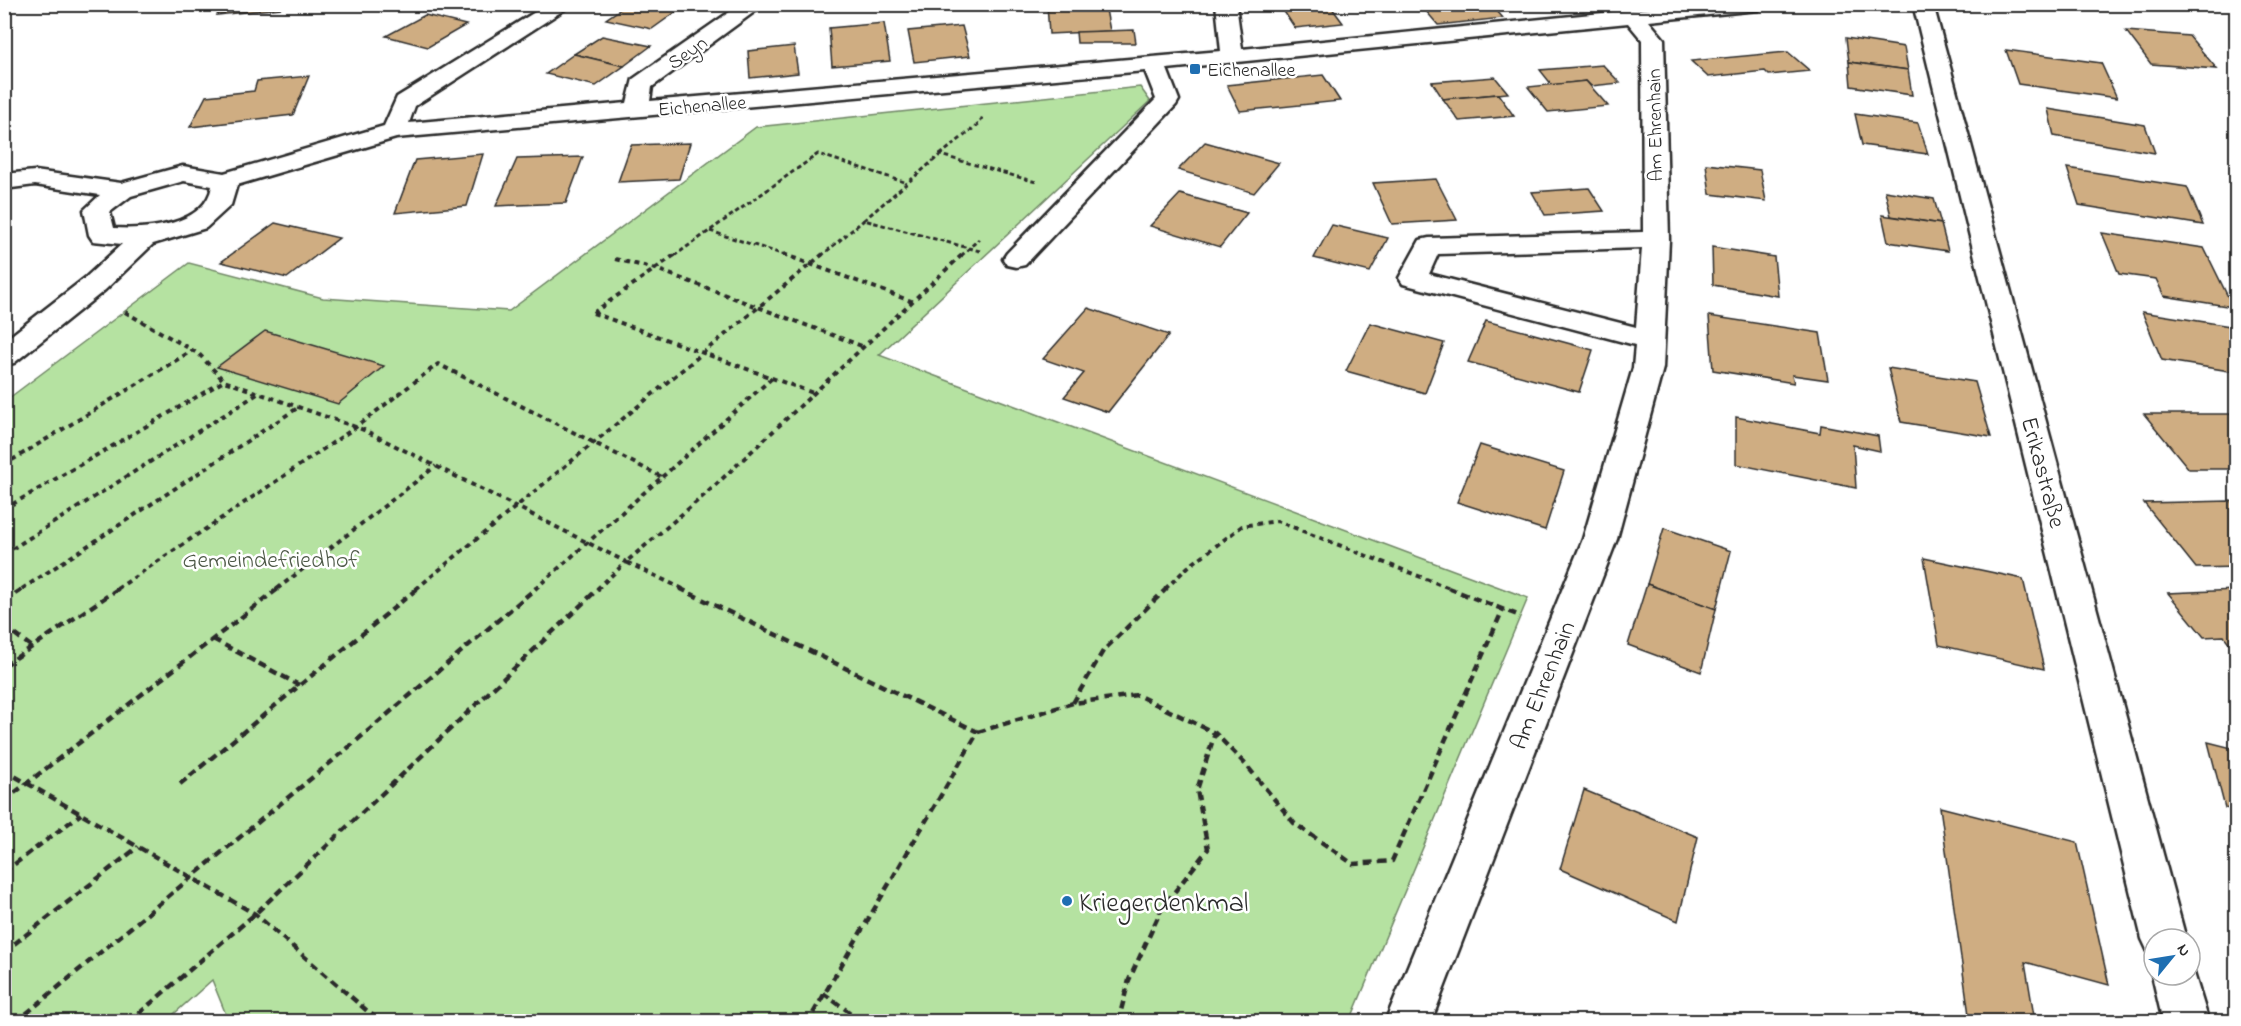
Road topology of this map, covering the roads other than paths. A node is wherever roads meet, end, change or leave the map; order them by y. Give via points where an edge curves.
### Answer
1 (563, 4) edge
2 (754, 4) edge
3 (1226, 4) edge
4 (1758, 4) edge
5 (1923, 4) edge
6 (1634, 17) junction
7 (1232, 57) junction
8 (1153, 63) junction
9 (638, 110) junction
10 (394, 130) junction
11 (225, 181) junction
12 (4, 182) edge
13 (122, 191) junction
14 (144, 238) junction
15 (1656, 240) junction
16 (1016, 259) road end
17 (1650, 340) junction
18 (4, 356) edge
19 (2161, 927) edge
20 (2177, 987) edge
21 (1408, 1022) edge
22 (2186, 1022) edge

1 - 10 street via 405,102
2 - 9 street, Seyn via 641,84
3 - 7 street
4 - 6 street, Eichenallee
5 - 19 street, Erikastraße
6 - 7 street, Eichenallee
6 - 15 street, Am Ehrenhain via 1653,39
7 - 8 street, Eichenallee
8 - 9 street, Eichenallee
8 - 16 street via 1168,100
9 - 10 street, Eichenallee
10 - 11 street, Eichenallee
11 - 13 street via 183,173
11 - 14 street via 222,200 197,224
12 - 13 street via 35,178
13 - 14 street via 97,210 102,235
14 - 18 street via 87,291
15 - 17 street, Am Ehrenhain
15 - 17 street via 1429,246 1413,278
17 - 21 street, Am Ehrenhain via 1648,368 1600,539
20 - 22 street

